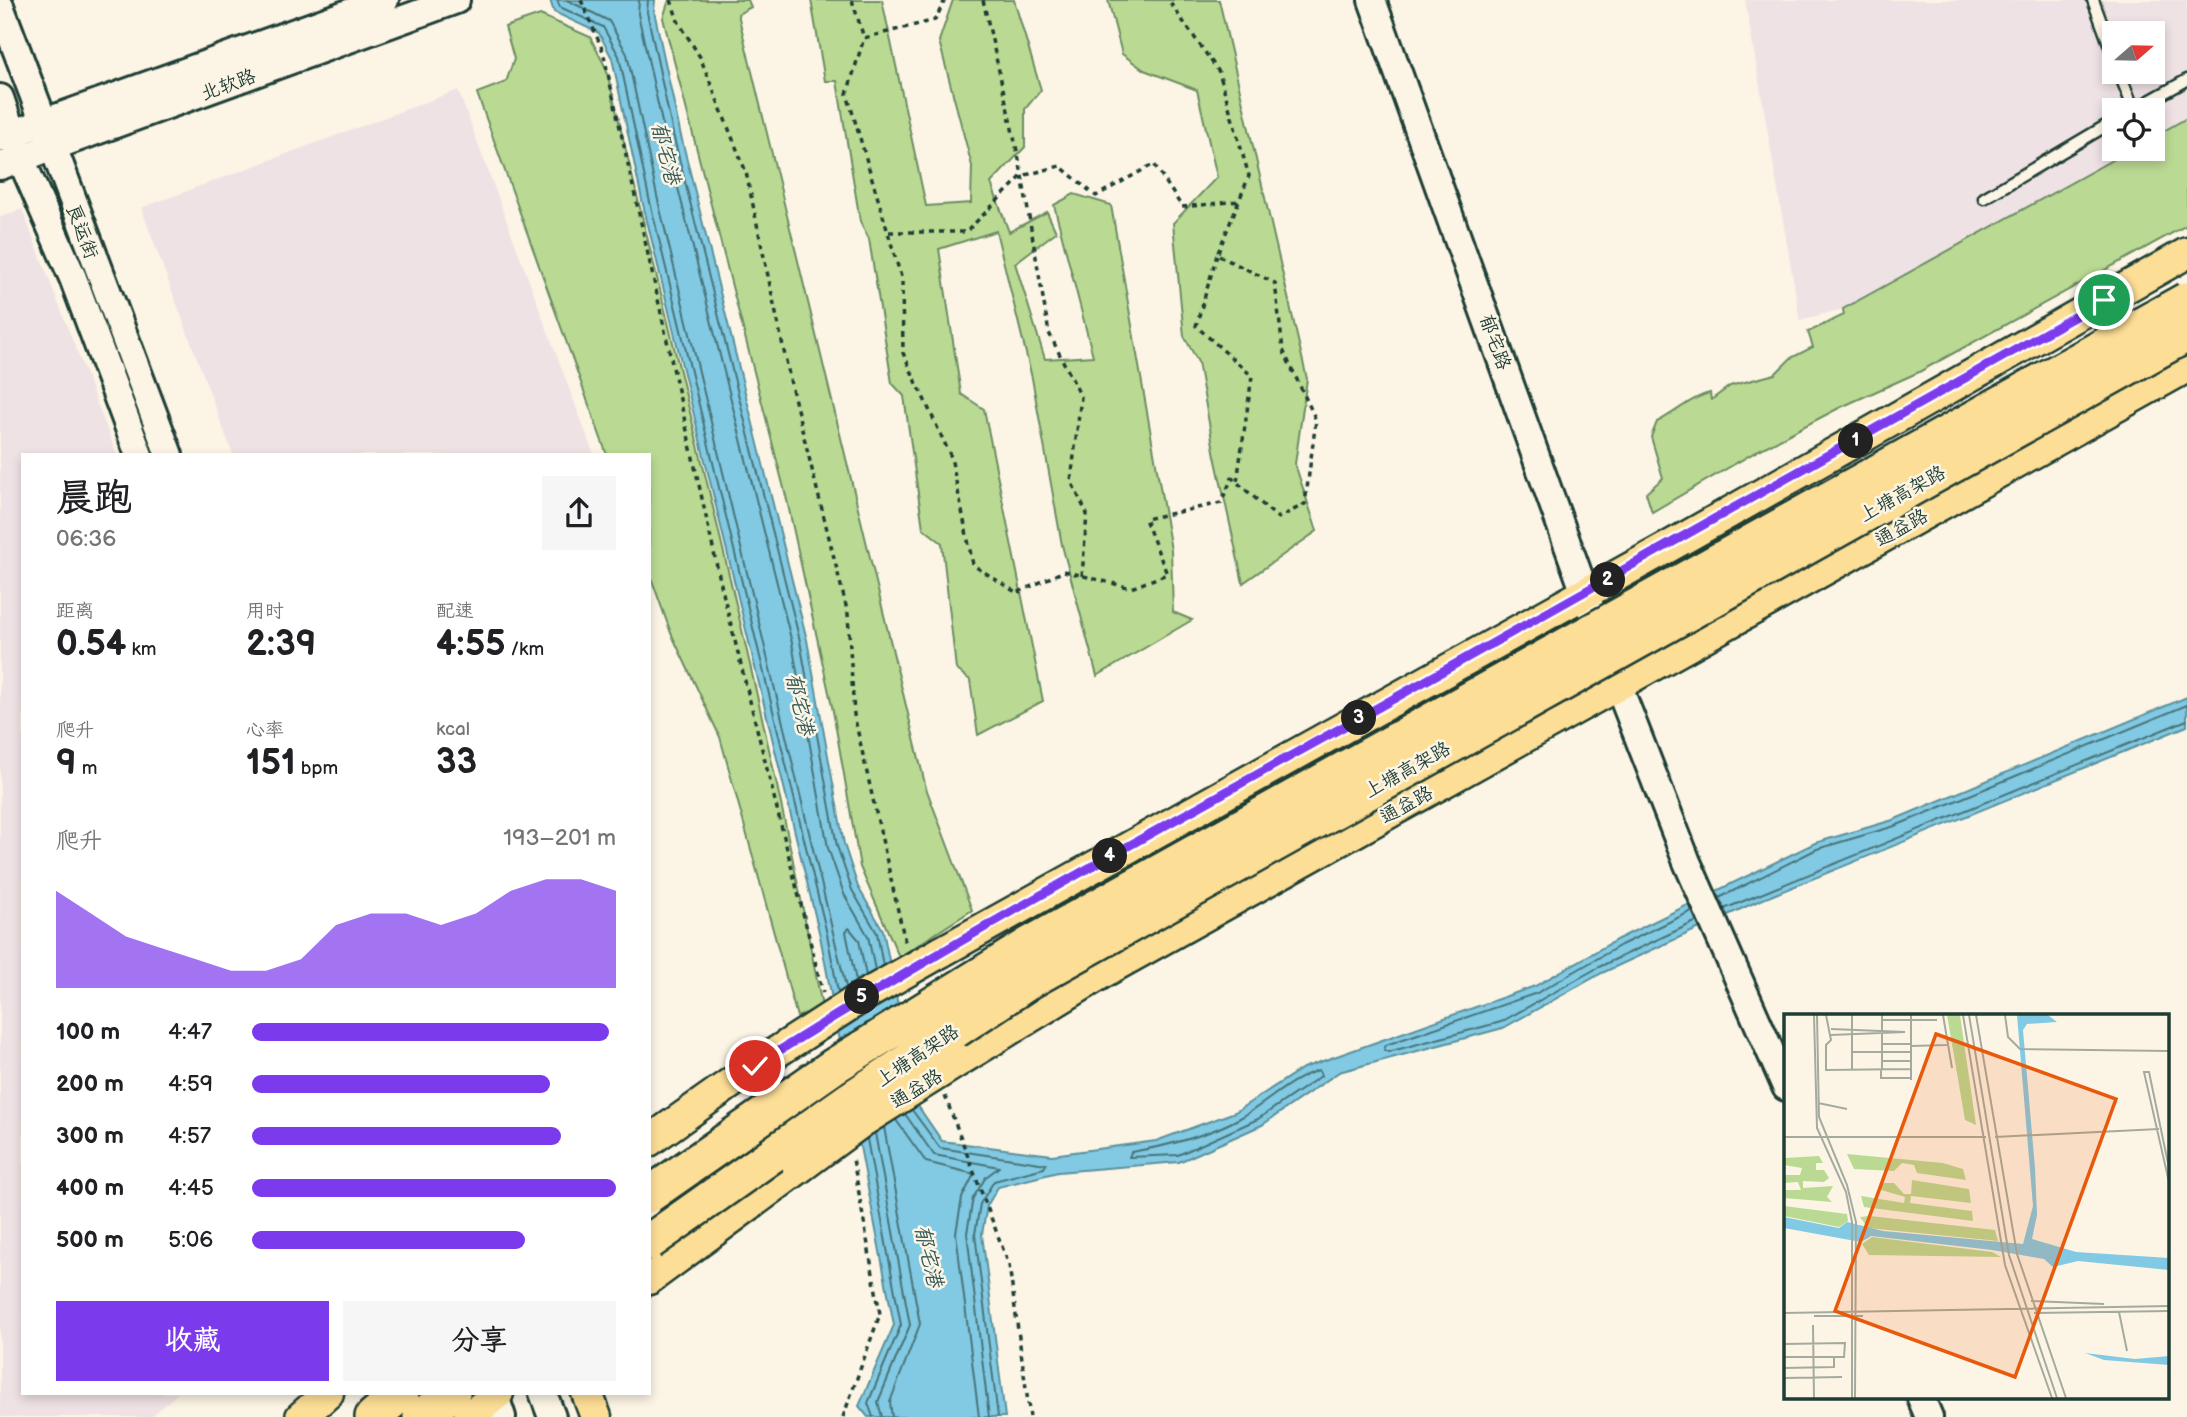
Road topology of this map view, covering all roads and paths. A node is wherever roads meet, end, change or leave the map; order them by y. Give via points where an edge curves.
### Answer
1 (386, 0) edge
2 (456, 0) edge
3 (581, 0) edge
4 (671, 0) edge
5 (852, 0) edge
6 (945, 0) edge
7 (984, 0) edge
8 (1168, 0) edge
9 (1373, 0) edge
10 (2093, 0) edge
11 (0, 6) edge
12 (2102, 24) edge
13 (864, 38) junction
14 (2187, 80) edge
15 (0, 98) edge
16 (2155, 98) edge
17 (43, 122) junction
18 (2102, 128) edge
19 (7, 135) edge
20 (51, 148) junction
21 (10, 162) edge
22 (1022, 176) junction
23 (1984, 198) dead end
24 (1239, 201) junction
25 (888, 232) junction
26 (2187, 253) edge
27 (1217, 255) junction
28 (2187, 300) edge
29 (2187, 334) edge
30 (2187, 366) edge
31 (137, 453) edge
32 (168, 453) edge
33 (1237, 482) junction
34 (1082, 576) junction
35 (1586, 593) junction
36 (1618, 685) junction
37 (907, 951) dead end
38 (826, 1003) dead end
39 (1784, 1082) edge
40 (943, 1086) dead end
41 (651, 1141) edge
42 (852, 1152) dead end
43 (651, 1194) edge
44 (651, 1241) edge
45 (651, 1278) edge
46 (326, 1395) edge
47 (399, 1395) edge
48 (449, 1395) edge
49 (544, 1395) edge
50 (588, 1395) edge
51 (497, 1400) edge
52 (1922, 1400) edge
53 (301, 1417) edge
54 (373, 1417) edge
55 (421, 1417) edge
56 (470, 1417) edge
57 (552, 1417) edge
58 (596, 1417) edge
59 (843, 1417) edge
60 (1030, 1417) edge
61 (1929, 1417) edge

1 - 17 street, 北软路
2 - 20 street, 北软路
3 - 38 path via 603,51 722,589
4 - 37 path via 700,57 746,172 792,389 848,614 854,715
5 - 13 path
6 - 13 path via 935,20
7 - 22 path
8 - 24 path via 1219,72 1249,176
9 - 35 street, 郁宅路
10 - 12 lane
11 - 17 street, 良运街
13 - 25 path via 847,94
14 - 16 lane
15 - 19 street, 良运街
17 - 19 street, 北软路
17 - 20 street, 良运街
18 - 23 lane
19 - 21 street, 良运街
20 - 21 street, 北软路
20 - 32 street, 良运街
21 - 31 street, 良运街 via 73,278
22 - 24 path via 1060,166 1096,196 1154,164 1182,207
22 - 25 path via 966,232
22 - 34 path via 1049,333 1081,397 1071,481 1087,514
24 - 27 path
25 - 34 path via 902,280 903,353 951,457 972,565 1017,593 1064,571
26 - 35 main road
27 - 33 path via 1196,326 1252,376
27 - 33 path via 1275,283 1283,350 1316,420 1305,504 1278,518
28 - 43 highway, 上塘高架路, bridge via 1029,945 834,1066
29 - 44 highway, 上塘高架路, bridge via 1031,980 851,1099
30 - 36 main road, 通益路
33 - 34 path via 1232,478 1221,503 1146,519 1167,575 1131,588
35 - 36 street, 郁宅路
35 - 41 main road, bridge via 865,995
36 - 39 street, 郁宅路 via 1687,862
36 - 45 main road, 通益路, bridge via 1102,973 960,1060 863,1121
40 - 60 path via 1009,1265
42 - 59 path via 880,1314
46 - 53 main road
47 - 54 highway
48 - 55 highway
49 - 57 street
50 - 58 main road
51 - 56 main road
52 - 61 street

